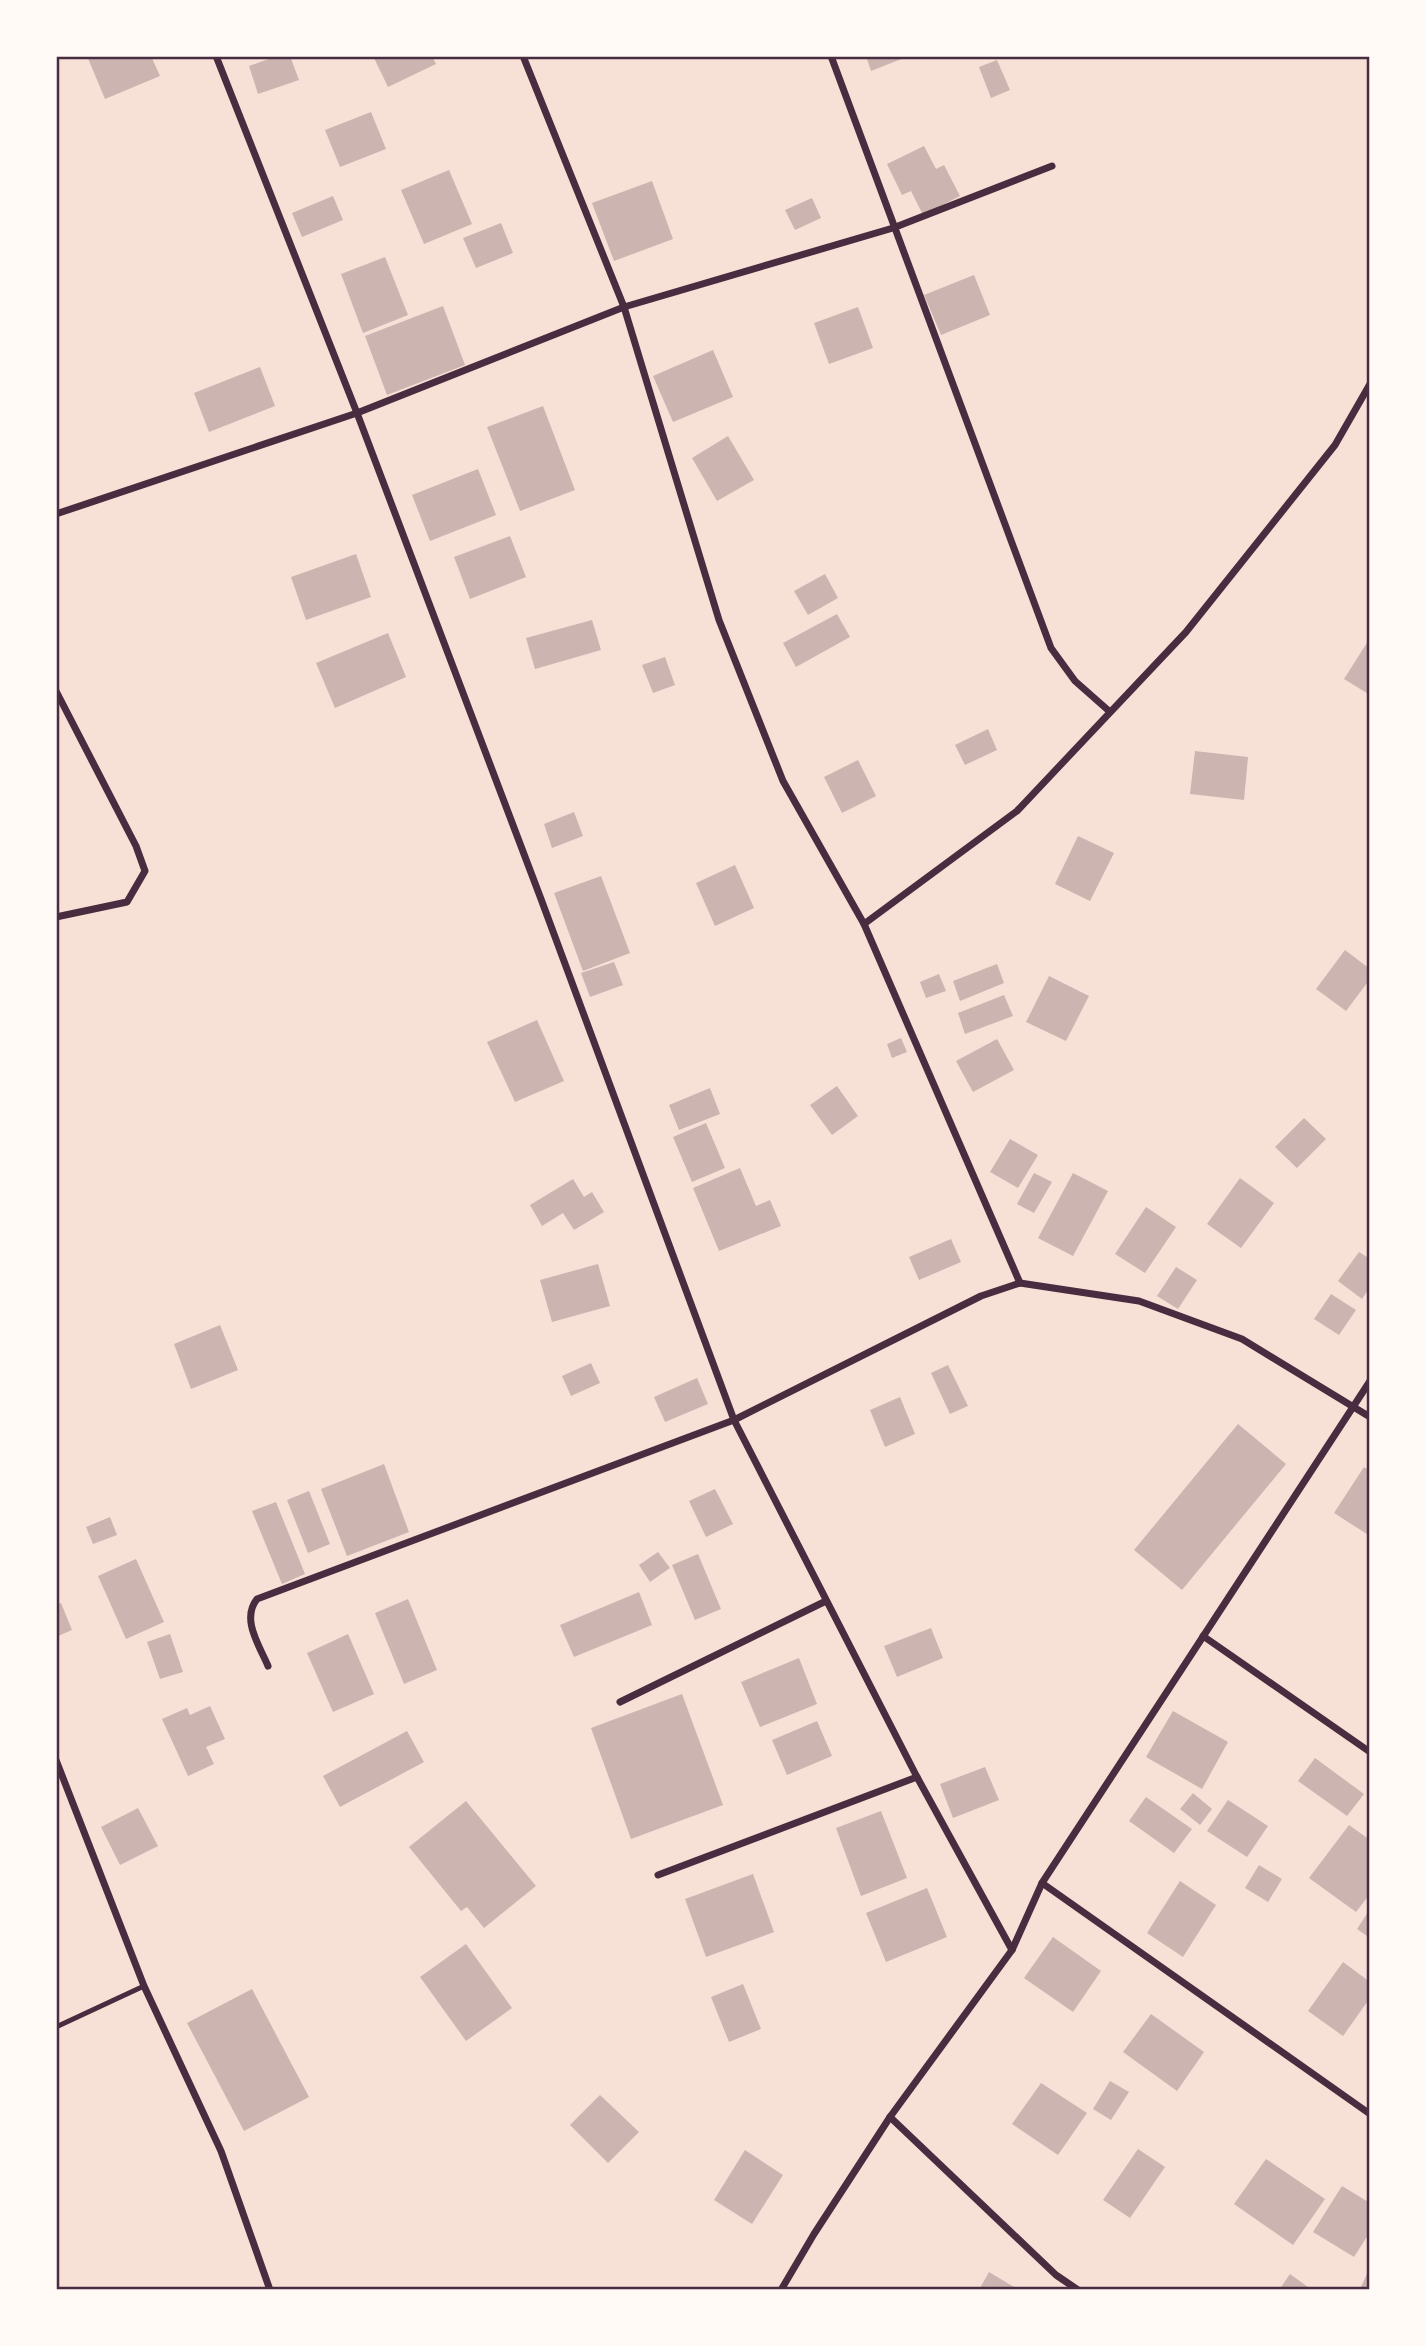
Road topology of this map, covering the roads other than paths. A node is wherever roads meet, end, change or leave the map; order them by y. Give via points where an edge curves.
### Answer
1 (216, 56) edge
2 (523, 56) edge
3 (831, 56) edge
4 (1052, 166) dead end
5 (893, 228) junction
6 (624, 307) junction
7 (1370, 384) edge
8 (357, 413) junction
9 (56, 514) edge
10 (56, 691) edge
11 (1109, 711) junction
12 (56, 918) edge
13 (864, 924) junction
14 (1020, 1283) junction
15 (1370, 1381) edge
16 (1354, 1406) junction
17 (1370, 1418) edge
18 (734, 1420) junction
19 (826, 1601) junction
20 (1203, 1636) junction
21 (268, 1666) dead end
22 (620, 1703) dead end
23 (1370, 1752) edge
24 (56, 1760) edge
25 (917, 1777) junction
26 (659, 1875) dead end
27 (1042, 1883) junction
28 (1012, 1950) junction
29 (144, 1986) junction
30 (56, 2027) edge
31 (1370, 2114) edge
32 (890, 2117) junction
33 (271, 2290) edge
34 (781, 2290) edge
35 (1078, 2290) edge

1 - 8 street
2 - 6 street
3 - 5 street
4 - 5 street
5 - 6 street
5 - 11 street via 1051,648 1075,681
6 - 8 street
6 - 13 street via 719,620 783,781
7 - 11 street via 1335,445 1186,632
8 - 9 street
8 - 18 street
10 - 12 street via 145,871 127,902
11 - 13 street via 1017,811
13 - 14 street
14 - 16 street via 1139,1301 1216,1329 1242,1339
14 - 18 street via 981,1296
15 - 16 street
16 - 17 street
16 - 20 street
18 - 19 street
18 - 21 street via 257,1600 248,1618
19 - 22 street
19 - 25 street
20 - 23 street
20 - 27 street
24 - 29 street
25 - 26 street
25 - 28 street
27 - 28 street
27 - 31 street
28 - 32 street
29 - 30 lane
29 - 33 street via 221,2151
32 - 34 street
32 - 35 street via 1056,2275

